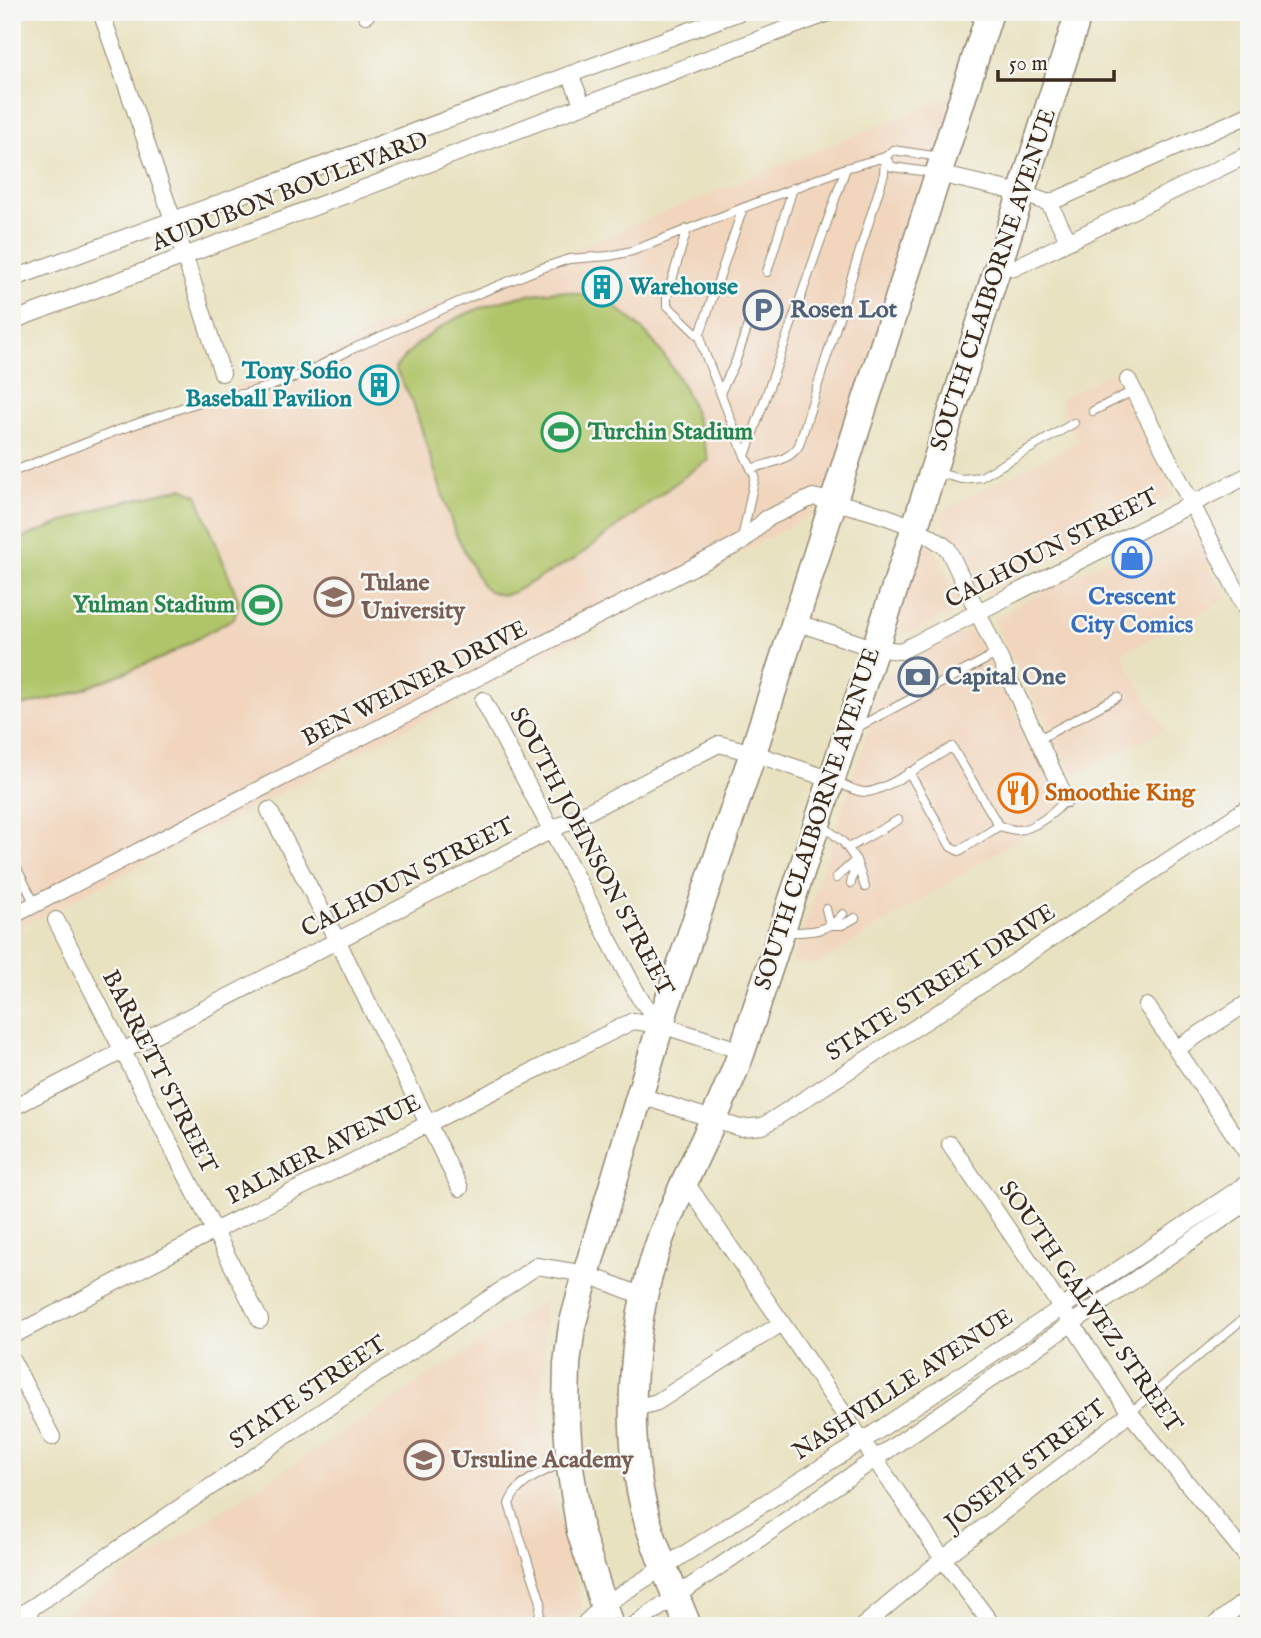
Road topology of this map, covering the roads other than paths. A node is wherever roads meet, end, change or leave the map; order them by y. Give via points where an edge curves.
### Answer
1 (101, 12) edge
2 (740, 12) edge
3 (831, 12) edge
4 (990, 12) edge
5 (1065, 12) edge
6 (1079, 12) edge
7 (570, 74) junction
8 (583, 106) junction
9 (1249, 115) edge
10 (1040, 133) junction
11 (1249, 154) edge
12 (885, 157) junction
13 (941, 166) junction
14 (846, 168) junction
15 (793, 188) junction
16 (1021, 193) junction
17 (1049, 203) junction
18 (743, 208) junction
19 (173, 220) junction
20 (687, 229) junction
21 (1068, 240) junction
22 (185, 256) junction
23 (999, 263) junction
24 (767, 272) dead end
25 (12, 279) edge
26 (755, 305) dead end
27 (12, 321) edge
28 (701, 338) junction
29 (222, 373) dead end
30 (1130, 385) joint
31 (721, 391) junction
32 (1093, 411) dead end
33 (1074, 423) dead end
34 (745, 456) junction
35 (751, 469) junction
36 (933, 471) junction
37 (12, 472) edge
38 (1249, 475) edge
39 (835, 502) junction
40 (1192, 504) junction
41 (915, 527) junction
42 (742, 542) junction
43 (979, 612) junction
44 (1249, 615) edge
45 (795, 622) junction
46 (873, 648) junction
47 (998, 653) junction
48 (1117, 698) dead end
49 (483, 700) dead end
50 (848, 733) junction
51 (1039, 739) junction
52 (753, 753) junction
53 (909, 772) junction
54 (832, 780) junction
55 (1066, 799) joint
56 (1249, 807) edge
57 (269, 810) dead end
58 (898, 820) dead end
59 (818, 822) junction
60 (999, 826) junction
61 (550, 831) junction
62 (848, 848) junction
63 (12, 859) edge
64 (856, 860) junction
65 (836, 878) dead end
66 (852, 883) dead end
67 (864, 887) dead end
68 (35, 904) junction
69 (826, 909) dead end
70 (843, 914) dead end
71 (12, 916) edge
72 (855, 918) dead end
73 (56, 920) dead end
74 (830, 925) junction
75 (782, 932) junction
76 (337, 940) junction
77 (1249, 1002) edge
78 (1147, 1006) dead end
79 (661, 1024) junction
80 (1176, 1049) junction
81 (123, 1051) junction
82 (742, 1051) junction
83 (640, 1096) junction
84 (12, 1108) edge
85 (715, 1121) junction
86 (429, 1123) junction
87 (950, 1144) dead end
88 (1249, 1156) edge
89 (685, 1181) junction
90 (1249, 1182) edge
91 (460, 1188) dead end
92 (1249, 1201) edge
93 (214, 1231) junction
94 (586, 1274) junction
95 (645, 1297) junction
96 (1249, 1314) edge
97 (1067, 1315) junction
98 (260, 1320) dead end
99 (782, 1322) junction
100 (12, 1336) edge
101 (12, 1360) edge
102 (633, 1409) junction
103 (1130, 1413) junction
104 (52, 1437) dead end
105 (864, 1440) junction
106 (876, 1458) junction
107 (569, 1459) junction
108 (943, 1559) junction
109 (1249, 1559) edge
110 (665, 1565) junction
111 (676, 1597) junction
112 (1249, 1598) edge
113 (29, 1609) junction
114 (607, 1615) edge
115 (12, 1621) edge
116 (40, 1626) edge
117 (528, 1626) edge
118 (582, 1626) edge
119 (633, 1626) edge
120 (688, 1626) edge
121 (863, 1626) edge
122 (993, 1626) edge
123 (1213, 1626) edge

1 - 19 street
2 - 7 street, AUDUBON BOULEVARD
3 - 8 street, AUDUBON BOULEVARD
4 - 13 main road
5 - 10 main road
6 - 10 main road, SOUTH CLAIBORNE AVENUE
7 - 8 street
7 - 19 street, AUDUBON BOULEVARD
8 - 22 street, AUDUBON BOULEVARD
9 - 17 street
10 - 16 main road, SOUTH CLAIBORNE AVENUE
11 - 21 street
12 - 13 lane via 892,167
12 - 13 lane via 893,150
12 - 14 lane
12 - 35 lane via 884,174 799,444 786,458
13 - 16 street
13 - 39 main road
14 - 15 lane
14 - 34 lane
15 - 18 lane
15 - 24 lane
16 - 17 street
16 - 23 main road, SOUTH CLAIBORNE AVENUE
17 - 21 street
18 - 20 lane
18 - 28 lane
19 - 22 street
19 - 25 street, AUDUBON BOULEVARD
20 - 28 lane via 667,305
20 - 37 lane via 632,251 569,259 539,269 308,372 268,387 184,407
21 - 23 street via 1014,268
22 - 27 street, AUDUBON BOULEVARD
22 - 29 street
23 - 36 main road, SOUTH CLAIBORNE AVENUE
26 - 31 lane
28 - 31 lane
30 - 32 lane
30 - 40 street
31 - 34 lane
33 - 36 lane via 981,477 961,479
34 - 35 lane
35 - 42 lane via 755,476
36 - 41 main road, SOUTH CLAIBORNE AVENUE
38 - 40 street, CALHOUN STREET
39 - 41 street, BEN WEINER DRIVE
39 - 42 street, BEN WEINER DRIVE via 813,497 766,519
39 - 45 main road
40 - 43 street, CALHOUN STREET
40 - 44 street
41 - 43 street, BEN WEINER DRIVE via 948,549
41 - 46 main road, SOUTH CLAIBORNE AVENUE
42 - 68 street, BEN WEINER DRIVE
43 - 46 street, CALHOUN STREET via 901,651
43 - 47 street, BEN WEINER DRIVE
45 - 46 street, CALHOUN STREET
45 - 52 main road
46 - 50 main road, SOUTH CLAIBORNE AVENUE
47 - 50 lane
47 - 51 street, BEN WEINER DRIVE
48 - 51 lane
49 - 61 street, SOUTH JOHNSON STREET
50 - 54 main road, SOUTH CLAIBORNE AVENUE
51 - 55 street, BEN WEINER DRIVE
52 - 54 street, CALHOUN STREET
52 - 61 street, CALHOUN STREET via 719,744
52 - 79 main road
53 - 54 lane via 878,791 864,793
53 - 60 lane via 952,747
53 - 60 lane via 951,847 959,851
54 - 59 main road, SOUTH CLAIBORNE AVENUE
55 - 60 lane via 1028,828
56 - 85 street, STATE STREET DRIVE via 763,1126 740,1128
57 - 76 street
58 - 62 lane
59 - 62 lane
59 - 75 main road, SOUTH CLAIBORNE AVENUE
61 - 76 street, CALHOUN STREET
61 - 79 street, SOUTH JOHNSON STREET via 639,997
62 - 64 lane
63 - 68 lane
64 - 65 lane
64 - 66 lane
64 - 67 lane
68 - 71 street, BEN WEINER DRIVE
69 - 74 lane
70 - 74 lane
72 - 74 lane
73 - 81 street, BARRETT STREET
74 - 75 lane via 817,932
75 - 82 main road, SOUTH CLAIBORNE AVENUE
76 - 81 street, CALHOUN STREET
76 - 86 street
77 - 80 street
78 - 80 street
79 - 82 street
79 - 83 main road
79 - 86 street, PALMER AVENUE via 633,1021
80 - 88 street
81 - 84 street, CALHOUN STREET
81 - 93 street, BARRETT STREET
82 - 85 main road, SOUTH CLAIBORNE AVENUE
83 - 85 street, STATE STREET DRIVE
83 - 94 main road
85 - 89 main road, SOUTH CLAIBORNE AVENUE
86 - 91 street
86 - 93 street, PALMER AVENUE
87 - 97 street, SOUTH GALVEZ STREET
89 - 95 main road, SOUTH CLAIBORNE AVENUE via 661,1239
89 - 99 street
90 - 97 street, NASHVILLE AVENUE
92 - 97 street, NASHVILLE AVENUE
93 - 98 street, BARRETT STREET
93 - 100 street, PALMER AVENUE
94 - 95 street, STATE STREET
94 - 107 main road via 567,1364
94 - 113 street, STATE STREET via 537,1266
95 - 102 main road, SOUTH CLAIBORNE AVENUE
96 - 103 lane, JOSEPH STREET
97 - 103 street, SOUTH GALVEZ STREET
97 - 105 street, NASHVILLE AVENUE
97 - 106 street, NASHVILLE AVENUE
99 - 102 street via 657,1402
99 - 105 street
101 - 104 street
102 - 110 main road, SOUTH CLAIBORNE AVENUE via 646,1517
103 - 108 street, JOSEPH STREET
103 - 109 street, SOUTH GALVEZ STREET
105 - 106 street
105 - 110 street, NASHVILLE AVENUE
106 - 108 street
106 - 111 street, NASHVILLE AVENUE
107 - 114 main road via 580,1531
107 - 117 lane via 521,1485 509,1504 541,1602 539,1618
108 - 121 street, JOSEPH STREET
108 - 122 street
110 - 111 main road, SOUTH CLAIBORNE AVENUE
110 - 114 street, NASHVILLE AVENUE
111 - 119 street, NASHVILLE AVENUE
111 - 120 main road, SOUTH CLAIBORNE AVENUE
112 - 123 street
113 - 115 street, STATE STREET
113 - 116 lane
114 - 118 street, NASHVILLE AVENUE

